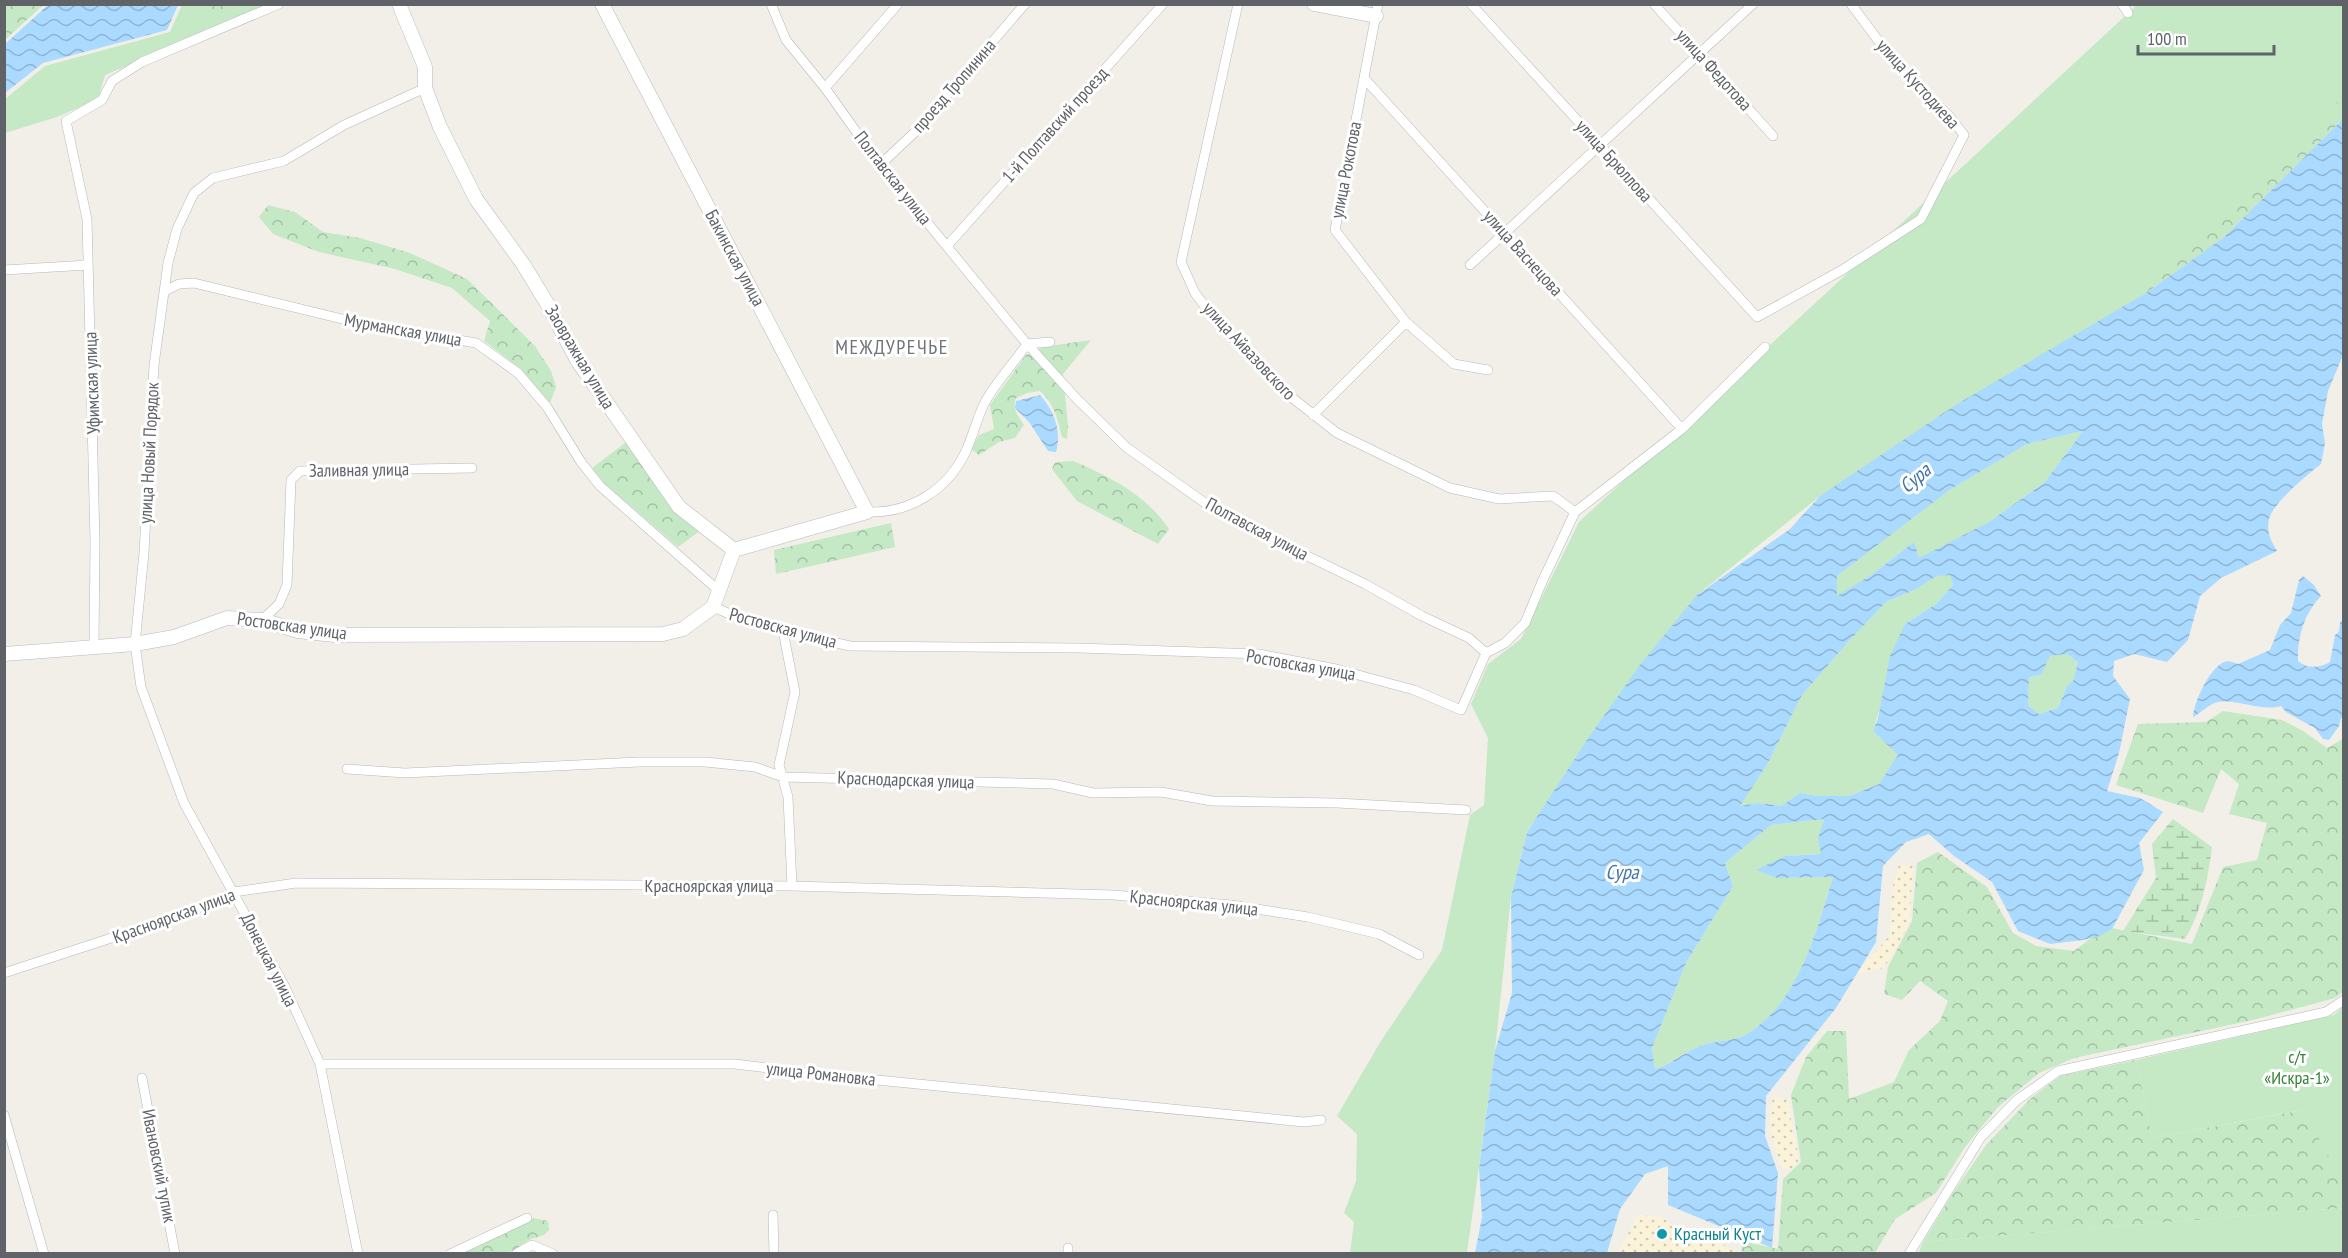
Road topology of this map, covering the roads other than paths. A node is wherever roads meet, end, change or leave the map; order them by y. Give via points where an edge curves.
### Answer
1 (279, 4) edge
2 (399, 4) edge
3 (602, 4) edge
4 (771, 4) edge
5 (898, 4) edge
6 (1025, 4) edge
7 (1163, 4) edge
8 (1238, 4) edge
9 (1314, 4) edge
10 (1471, 4) edge
11 (1654, 4) edge
12 (1753, 4) edge
13 (1851, 4) edge
14 (2122, 4) edge
15 (1377, 10) edge
16 (2128, 14) dead end
17 (1700, 53) junction
18 (1364, 78) junction
19 (425, 88) junction
20 (825, 88) junction
21 (1773, 136) dead end
22 (1600, 146) junction
23 (880, 165) junction
24 (1504, 233) junction
25 (947, 246) junction
26 (88, 265) junction
27 (1470, 265) dead end
28 (4, 270) edge
29 (165, 291) junction
30 (1757, 317) joint
31 (1406, 322) junction
32 (1050, 342) dead end
33 (1028, 344) junction
34 (1765, 347) dead end
35 (1488, 370) dead end
36 (1313, 415) junction
37 (1682, 429) junction
38 (472, 468) dead end
39 (867, 512) junction
40 (1575, 512) junction
41 (734, 550) junction
42 (719, 591) junction
43 (713, 607) junction
44 (262, 620) junction
45 (783, 631) junction
46 (135, 644) junction
47 (93, 647) junction
48 (1486, 653) junction
49 (4, 654) edge
50 (347, 769) dead end
51 (783, 777) junction
52 (1466, 810) dead end
53 (792, 886) junction
54 (234, 892) junction
55 (1419, 955) dead end
56 (4, 974) edge
57 (2343, 1000) edge
58 (320, 1064) junction
59 (142, 1078) dead end
60 (4, 1115) edge
61 (1321, 1120) dead end
62 (773, 1215) dead end
63 (527, 1218) dead end
64 (44, 1254) edge
65 (175, 1254) edge
66 (358, 1254) edge
67 (450, 1254) edge
68 (516, 1254) edge
69 (554, 1254) edge
70 (774, 1254) edge
71 (1909, 1254) edge

1 - 26 street, Уфимская улица via 142,62 112,81 102,100 66,121 87,219
2 - 19 street, Заовражная улица via 425,67
3 - 39 street, Бакинская улица
4 - 20 street, Полтавская улица via 786,40
5 - 20 street
6 - 23 street, проезд Тропинина via 914,133
7 - 25 street, 1-й Полтавский проезд
8 - 36 street, улица Айвазовского via 1180,262 1195,293 1213,317 1281,390
9 - 15 street
10 - 22 street, улица Брюллова
11 - 17 street, улица Федотова
12 - 17 street
13 - 30 street, улица Кустодиева via 1892,59 1964,135 1921,219 1842,270
14 - 16 street
15 - 18 street, улица Рокотова
17 - 21 street, улица Федотова
17 - 22 street
18 - 24 street, улица Васнецова
18 - 31 street, улица Рокотова via 1335,230
19 - 29 street, улица Новый Порядок via 344,125 284,161 213,178 194,194 177,229
19 - 41 street, Заовражная улица via 440,128 476,199 523,264 577,360 679,507
20 - 23 street, Полтавская улица
22 - 24 street
22 - 30 street, улица Брюллова
23 - 25 street, Полтавская улица
24 - 27 street
24 - 37 street, улица Васнецова
25 - 33 street, Полтавская улица
26 - 28 street
26 - 47 street, Уфимская улица via 95,530
29 - 42 street, Мурманская улица via 178,284 194,283 363,324 476,343 518,373 547,407 600,486
29 - 46 street, улица Новый Порядок via 154,366
31 - 35 street, улица Рокотова via 1454,364
31 - 36 street
32 - 33 street
33 - 39 street via 985,402 965,452 948,478 928,496 898,509 888,513
33 - 48 street, Полтавская улица via 1126,447 1219,513 1469,638
34 - 37 street
36 - 40 street, улица Айвазовского via 1336,433 1450,488 1499,499 1553,496
37 - 40 street
38 - 44 street, Заливная улица via 300,471 291,480 287,585 279,604
39 - 41 street
40 - 48 street via 1526,623 1505,643
41 - 42 street
42 - 43 street
43 - 44 street, Ростовская улица via 683,629 663,634 334,634 298,631
43 - 45 street, Ростовская улица
44 - 46 street, Ростовская улица via 227,618 174,637
45 - 48 street, Ростовская улица via 850,646 1259,654 1414,690 1461,710
45 - 51 street via 795,692 778,765
46 - 47 street, Ростовская улица
46 - 54 street, Донецкая улица via 141,687 184,803
47 - 49 street, Ростовская улица
50 - 51 street, Краснодарская улица via 405,773 705,762 755,767
51 - 52 street, Краснодарская улица via 1053,784 1093,793 1161,792 1212,801
51 - 53 street via 788,797
53 - 54 street, Красноярская улица via 296,883
53 - 55 street, Красноярская улица via 1113,895 1232,905 1379,934
54 - 56 street, Красноярская улица via 185,914
54 - 58 street, Донецкая улица via 286,989
57 - 71 street via 2326,1012 2058,1071 2017,1100 1981,1137
58 - 61 street, улица Романовка via 735,1064 1304,1122
58 - 66 street, Донецкая улица
59 - 65 street, Ивановский тупик
60 - 64 street
62 - 70 street
63 - 67 street
68 - 69 street via 532,1245

